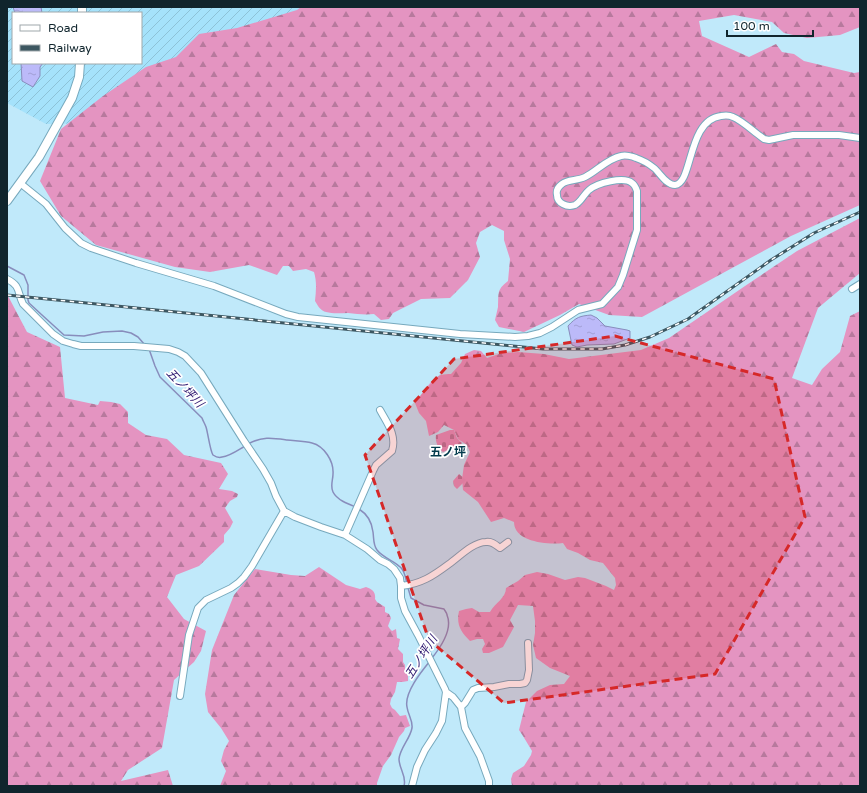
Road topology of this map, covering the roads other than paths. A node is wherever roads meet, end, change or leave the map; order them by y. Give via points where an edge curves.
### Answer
1 (80, 64) edge
2 (860, 138) edge
3 (20, 183) junction
4 (7, 201) edge
5 (7, 279) edge
6 (860, 284) edge
7 (852, 289) dead end
8 (380, 410) dead end
9 (284, 511) junction
10 (345, 535) junction
11 (508, 542) dead end
12 (401, 586) junction
13 (528, 643) dead end
14 (446, 692) junction
15 (180, 696) dead end
16 (461, 707) junction
17 (412, 786) edge
18 (489, 786) edge

1 - 3 street via 79,77 72,98 39,157
2 - 3 street via 839,135 793,135 769,140 734,117 717,116 706,124 696,138 682,181 677,184 668,182 645,162 623,155 586,177 561,184 557,192 558,200 569,206 580,201 590,189 606,182 621,180 633,183 637,191 637,230 618,287 602,304 578,310 540,333 515,338 286,314 214,286 91,248 65,228 46,204
3 - 4 street
5 - 9 street via 17,286 23,304 63,341 81,346 169,349 185,356 201,374 263,468
6 - 7 street
8 - 10 street via 392,433 393,449 376,465
9 - 10 street
9 - 15 street via 244,577 231,588 206,600 198,608 189,635
10 - 12 street via 394,569 400,578
11 - 12 street via 500,548 492,542 478,544 424,581
12 - 14 street via 405,611
13 - 16 street via 529,670 525,683 478,688 473,690
14 - 16 street
14 - 17 street via 442,721 417,767
16 - 18 street via 465,728 480,756

